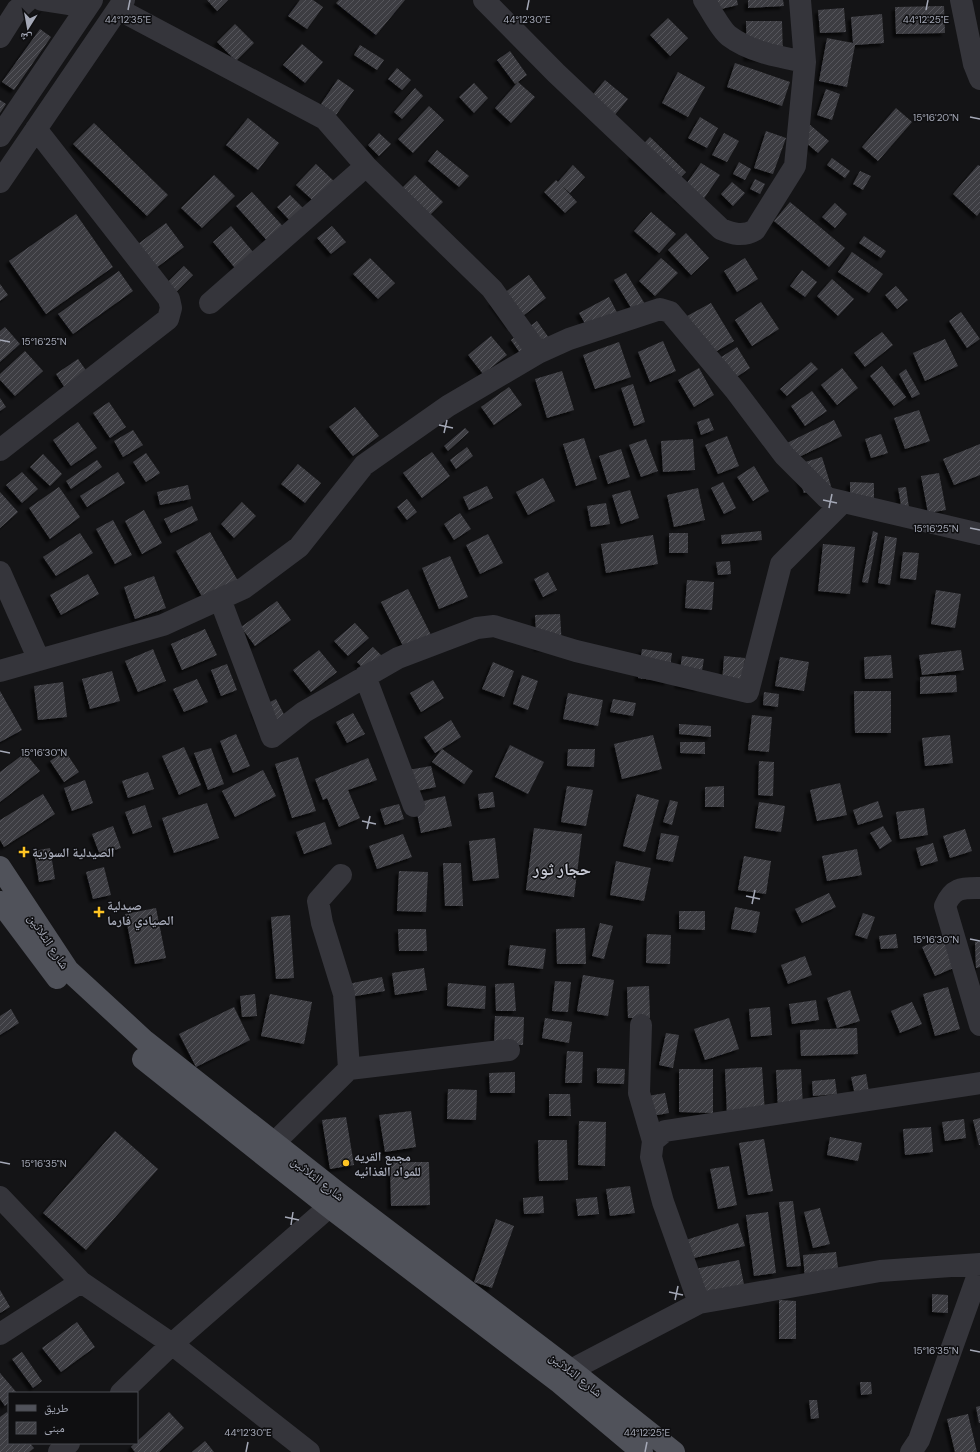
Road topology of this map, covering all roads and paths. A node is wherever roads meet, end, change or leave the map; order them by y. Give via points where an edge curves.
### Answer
1 (28, 0) edge
2 (42, 0) edge
3 (484, 0) edge
4 (704, 0) edge
5 (800, 0) edge
6 (961, 0) edge
7 (89, 4) edge
8 (121, 4) edge
9 (0, 37) edge
10 (805, 62) junction
11 (980, 79) edge
12 (36, 129) junction
13 (0, 136) edge
14 (366, 166) junction
15 (0, 182) edge
16 (210, 303) dead end
17 (538, 353) junction
18 (0, 450) edge
19 (843, 502) junction
20 (980, 534) edge
21 (0, 572) edge
22 (220, 599) junction
23 (40, 660) junction
24 (0, 671) edge
25 (365, 676) junction
26 (414, 806) dead end
27 (0, 867) edge
28 (341, 875) dead end
29 (980, 888) edge
30 (0, 902) edge
31 (641, 1024) dead end
32 (980, 1025) edge
33 (509, 1050) dead end
34 (349, 1069) junction
35 (980, 1083) edge
36 (653, 1142) junction
37 (274, 1143) junction
38 (0, 1197) edge
39 (333, 1200) junction
40 (980, 1264) edge
41 (980, 1269) edge
42 (81, 1282) junction
43 (699, 1303) junction
44 (0, 1334) edge
45 (172, 1344) junction
46 (571, 1370) junction
47 (122, 1392) edge
48 (68, 1444) edge
49 (295, 1448) edge
50 (59, 1452) edge
51 (642, 1452) edge
52 (674, 1452) edge
53 (911, 1452) edge

1 - 9 street via 17,10
2 - 7 street
3 - 10 street via 556,73 721,229 734,234 747,235 755,230 795,166
4 - 10 street via 728,35 745,45 776,56
5 - 10 street
6 - 11 street via 974,64
7 - 13 street
8 - 12 street
8 - 14 street via 325,119
12 - 15 street
12 - 18 street via 169,299 171,308 168,319
14 - 16 street
14 - 17 street via 492,289
17 - 19 street via 577,337 665,309 735,390 784,455 827,498
17 - 22 street via 448,406 364,465 299,547 244,588
19 - 20 street
19 - 25 street via 781,564 748,692 576,652 494,626 477,628 406,655
21 - 23 street
22 - 23 street via 163,625
22 - 25 street via 272,737 304,712
23 - 24 street
25 - 26 street
27 - 37 main road, شارع الثلاثين via 68,970 145,1041
28 - 34 street via 318,900 322,923 344,994
29 - 32 street via 963,888 950,894 945,906
30 - 39 main road, شارع الثلاثين via 60,982 139,1056
31 - 36 street via 639,1093
33 - 34 street
34 - 37 street
35 - 36 street via 665,1131
36 - 43 street via 651,1157 663,1202
37 - 39 main road, شارع الثلاثين
38 - 42 street
39 - 45 street
39 - 46 main road, شارع الثلاثين
39 - 51 main road, شارع الثلاثين
40 - 43 street via 880,1271
41 - 53 street via 919,1440
42 - 44 street
42 - 45 street
43 - 46 street
45 - 47 street
45 - 49 street
46 - 52 main road, شارع الثلاثين
48 - 50 street

